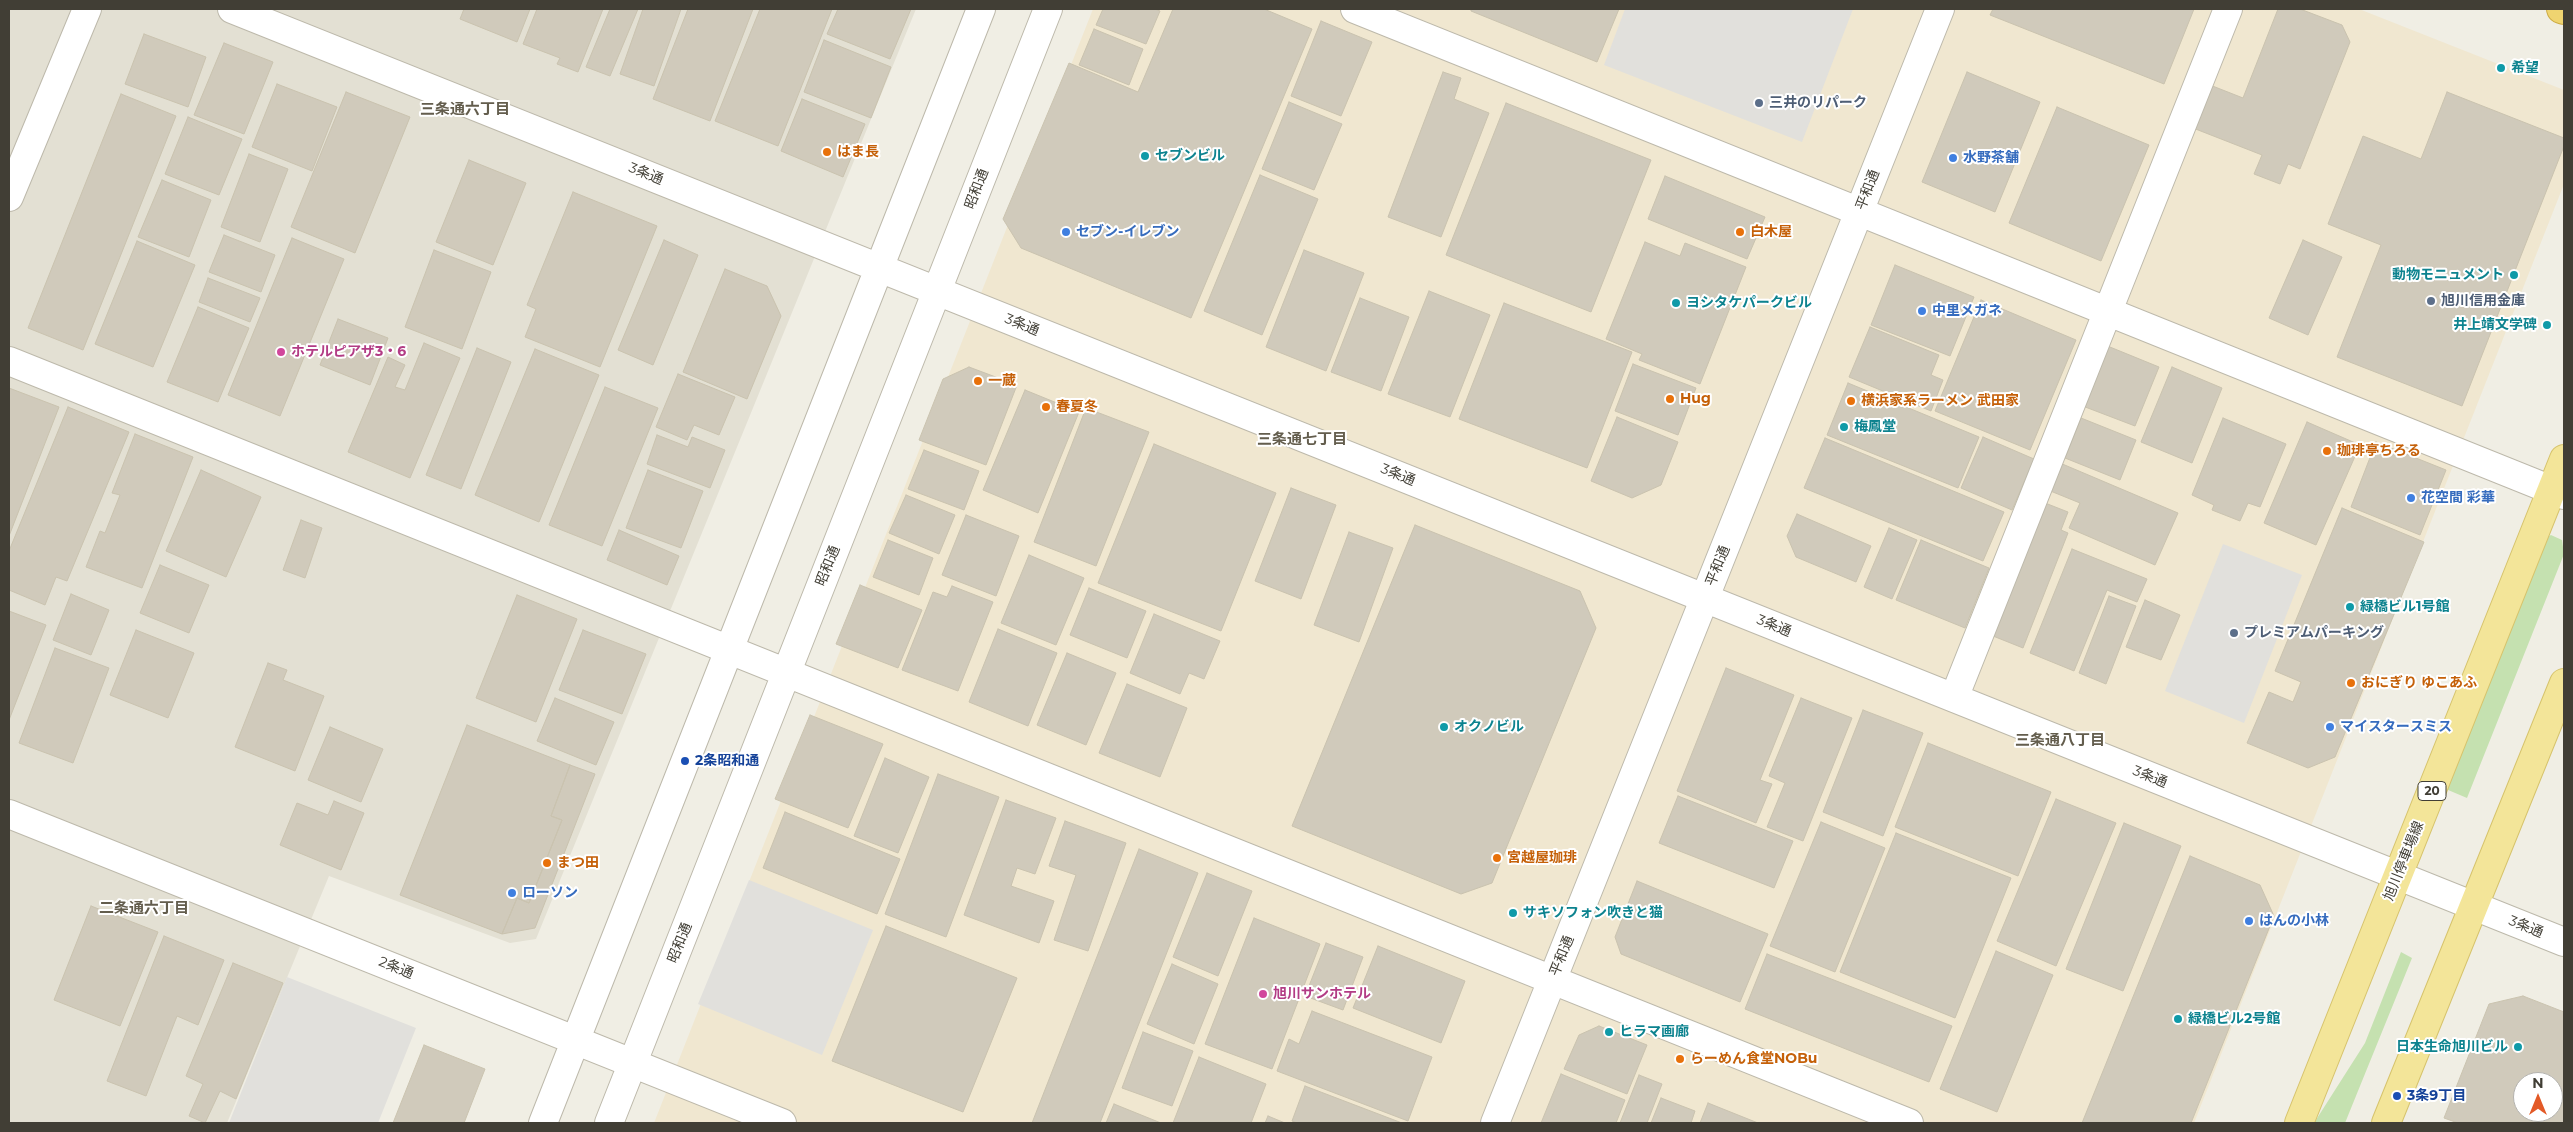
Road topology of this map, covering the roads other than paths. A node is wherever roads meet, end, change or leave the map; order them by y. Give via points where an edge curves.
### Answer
1 (87, 9) edge
2 (232, 9) edge
3 (981, 9) edge
4 (1048, 9) edge
5 (1354, 9) edge
6 (1940, 9) edge
7 (2228, 9) edge
8 (2561, 9) edge
9 (2564, 10) edge
10 (9, 197) edge
11 (1860, 212) junction
12 (880, 268) junction
13 (937, 291) junction
14 (2108, 312) junction
15 (9, 361) edge
16 (2564, 459) edge
17 (2558, 492) edge
18 (1705, 598) junction
19 (729, 650) junction
20 (786, 673) junction
21 (2564, 683) edge
22 (1954, 698) junction
23 (9, 814) edge
24 (2398, 876) junction
25 (2474, 906) junction
26 (2564, 942) edge
27 (1552, 980) junction
28 (575, 1041) junction
29 (632, 1063) junction
30 (543, 1123) edge
31 (609, 1123) edge
32 (782, 1123) edge
33 (1495, 1123) edge
34 (1909, 1123) edge
35 (2298, 1123) edge
36 (2386, 1123) edge

1 - 10 street
2 - 12 street, 3条通
3 - 12 street
4 - 13 street, 昭和通
5 - 11 street
6 - 11 street, 平和通
7 - 14 street
8 - 9 highway
11 - 14 street
11 - 18 street, 平和通
12 - 13 street, 3条通
12 - 19 street
13 - 18 street, 3条通
13 - 20 street, 昭和通
14 - 17 street
14 - 22 street
15 - 19 street
16 - 17 main road, 旭川停車場線 / 20
17 - 24 main road, 旭川停車場線 / 20
18 - 22 street, 3条通
18 - 27 street, 平和通
19 - 20 street
19 - 28 street
20 - 27 street
20 - 29 street, 昭和通
21 - 25 main road
22 - 24 street, 3条通
23 - 28 street, 2条通
24 - 25 street, 3条通
24 - 35 main road, 旭川停車場線 / 20
25 - 26 street, 3条通
25 - 36 main road
27 - 33 street, 平和通
27 - 34 street
28 - 29 street, 2条通
28 - 30 street
29 - 31 street, 昭和通
29 - 32 street, 2条通

